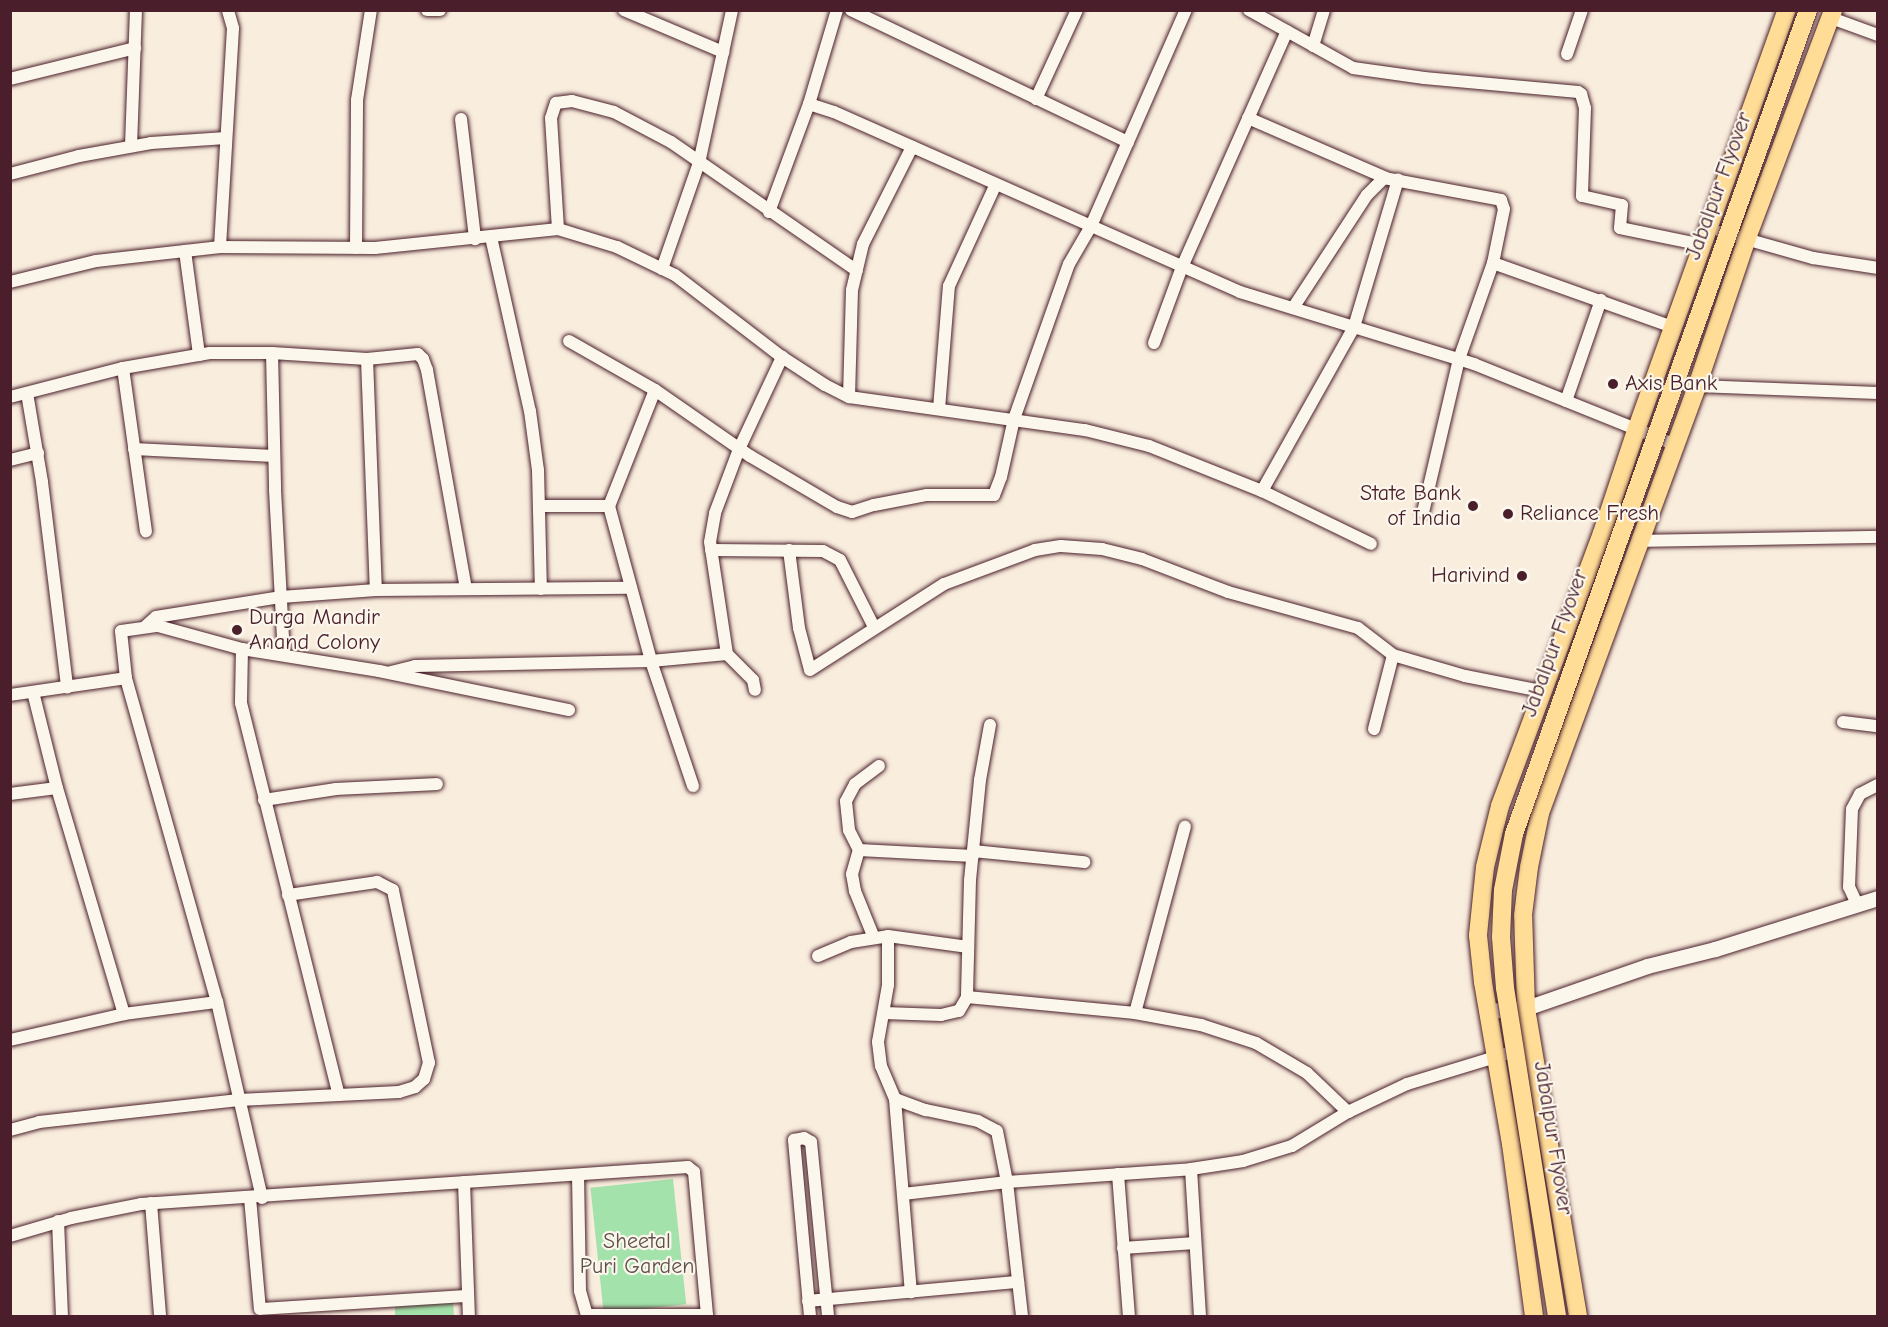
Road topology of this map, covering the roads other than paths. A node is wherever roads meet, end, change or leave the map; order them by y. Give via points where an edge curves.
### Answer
1 (136, 10) edge
2 (228, 10) edge
3 (371, 10) edge
4 (427, 10) edge
5 (440, 10) edge
6 (624, 10) edge
7 (732, 10) edge
8 (837, 10) edge
9 (851, 10) edge
10 (1186, 10) edge
11 (1249, 10) edge
12 (1324, 10) edge
13 (1582, 10) edge
14 (1787, 10) edge
15 (1808, 10) edge
16 (1075, 11) edge
17 (1832, 14) edge
18 (1287, 31) junction
19 (1878, 35) edge
20 (1312, 46) junction
21 (135, 48) junction
22 (723, 52) junction
23 (1567, 54) dead end
24 (10, 79) edge
25 (1036, 99) junction
26 (809, 104) junction
27 (1248, 118) junction
28 (460, 119) dead end
29 (226, 138) junction
30 (1128, 142) junction
31 (130, 146) junction
32 (912, 147) junction
33 (699, 163) junction
34 (10, 174) edge
35 (1392, 179) junction
36 (996, 184) junction
37 (769, 212) junction
38 (1091, 226) junction
39 (558, 229) junction
40 (491, 237) junction
41 (1707, 237) junction
42 (1747, 238) junction
43 (475, 239) junction
44 (220, 247) junction
45 (357, 248) junction
46 (185, 251) junction
47 (1493, 263) junction
48 (1182, 267) junction
49 (1878, 268) edge
50 (662, 269) junction
51 (856, 271) junction
52 (10, 282) edge
53 (1601, 300) junction
54 (1293, 308) junction
55 (1354, 327) junction
56 (1673, 327) junction
57 (569, 341) dead end
58 (1154, 343) dead end
59 (272, 353) junction
60 (199, 355) junction
61 (782, 357) junction
62 (367, 359) junction
63 (1459, 359) junction
64 (123, 368) junction
65 (1697, 386) junction
66 (655, 390) junction
67 (27, 393) junction
68 (1878, 393) edge
69 (10, 397) edge
70 (849, 397) junction
71 (1566, 401) junction
72 (939, 409) junction
73 (1014, 419) junction
74 (1636, 428) junction
75 (1675, 446) junction
76 (739, 448) junction
77 (134, 449) junction
78 (38, 453) junction
79 (274, 456) junction
80 (10, 460) edge
81 (1262, 491) junction
82 (538, 506) junction
83 (609, 506) junction
84 (1423, 512) dead end
85 (146, 531) dead end
86 (1878, 537) edge
87 (1640, 541) junction
88 (1371, 544) dead end
89 (711, 550) junction
90 (789, 550) junction
91 (629, 588) junction
92 (466, 589) junction
93 (541, 589) junction
94 (376, 590) junction
95 (281, 597) junction
96 (146, 626) junction
97 (874, 627) junction
98 (242, 649) junction
99 (727, 654) junction
100 (284, 655) junction
101 (1393, 655) junction
102 (651, 661) junction
103 (387, 673) junction
104 (126, 678) junction
105 (67, 687) junction
106 (755, 690) dead end
107 (1541, 691) junction
108 (33, 692) junction
109 (10, 695) edge
110 (569, 710) dead end
111 (1843, 722) dead end
112 (990, 725) dead end
113 (1878, 726) edge
114 (1374, 729) dead end
115 (879, 766) dead end
116 (437, 784) dead end
117 (1878, 785) edge
118 (693, 786) dead end
119 (57, 788) junction
120 (10, 794) edge
121 (264, 800) junction
122 (1185, 826) dead end
123 (859, 850) junction
124 (973, 853) junction
125 (1084, 862) dead end
126 (288, 895) junction
127 (1878, 898) edge
128 (1857, 904) junction
129 (888, 936) junction
130 (874, 938) junction
131 (969, 947) junction
132 (818, 956) dead end
133 (967, 997) junction
134 (217, 1002) junction
135 (1526, 1008) junction
136 (1487, 1011) junction
137 (884, 1013) junction
138 (1135, 1013) junction
139 (124, 1014) junction
140 (10, 1040) edge
141 (1532, 1047) junction
142 (1495, 1055) junction
143 (339, 1095) junction
144 (896, 1099) junction
145 (239, 1100) junction
146 (1348, 1112) junction
147 (10, 1130) edge
148 (1191, 1169) junction
149 (1118, 1174) junction
150 (578, 1175) junction
151 (464, 1182) junction
152 (1006, 1182) junction
153 (903, 1194) junction
154 (256, 1198) junction
155 (151, 1203) junction
156 (58, 1221) junction
157 (10, 1236) edge
158 (1195, 1244) junction
159 (1124, 1248) junction
160 (1018, 1282) junction
161 (911, 1292) junction
162 (468, 1296) junction
163 (826, 1300) junction
164 (808, 1301) junction
165 (262, 1313) edge
166 (707, 1316) edge
167 (62, 1317) edge
168 (159, 1317) edge
169 (469, 1317) edge
170 (810, 1317) edge
171 (828, 1317) edge
172 (1022, 1317) edge
173 (1129, 1317) edge
174 (1200, 1317) edge
175 (1534, 1317) edge
176 (1557, 1317) edge
177 (1578, 1317) edge

1 - 21 street
2 - 29 street via 232,28
3 - 45 street via 357,100
4 - 5 street
6 - 22 street
7 - 22 street
8 - 26 street
9 - 25 street
10 - 30 street
11 - 18 street
12 - 20 street
13 - 23 street
14 - 41 main road
15 - 176 main road, Jabalpur Flyover, bridge via 1514,834 1503,890 1505,988
16 - 25 street
17 - 19 street
17 - 42 main road
18 - 20 street
18 - 27 street
20 - 41 street via 1353,68 1578,92 1585,108 1582,196 1622,205 1620,228
21 - 24 street
21 - 31 street
22 - 33 street
25 - 30 street
26 - 32 street
26 - 37 street
27 - 35 street
27 - 48 street
28 - 43 street
29 - 31 street
29 - 44 street
30 - 38 street
31 - 34 street
32 - 36 street
32 - 51 street via 863,244
33 - 37 street
33 - 39 street via 670,142 614,112 572,101 556,103 551,118
33 - 50 street
35 - 47 street via 1501,200 1504,209
35 - 54 street via 1378,182 1367,195
35 - 55 street
36 - 38 street
36 - 72 street via 949,286
37 - 51 street
38 - 48 street
38 - 73 street via 1069,264
39 - 40 street
39 - 50 street via 617,247
40 - 43 street
40 - 82 street via 530,411 538,470
41 - 42 street
41 - 56 main road
42 - 49 street via 1813,258
42 - 65 main road
43 - 45 street
44 - 45 street
44 - 46 street
46 - 52 street via 96,261
46 - 60 street
47 - 53 street
47 - 63 street
48 - 54 street via 1240,292
48 - 58 street
50 - 61 street
51 - 70 street
53 - 56 street
53 - 71 street
54 - 55 street
55 - 63 street
55 - 81 street
56 - 74 main road
57 - 66 street
59 - 60 street
59 - 62 street
59 - 79 street
60 - 64 street
61 - 70 street
61 - 76 street
62 - 92 street via 408,354 418,354 423,359
62 - 94 street
63 - 71 street
63 - 84 street
64 - 67 street
64 - 77 street
65 - 68 street
65 - 75 main road
66 - 76 street
66 - 83 street
67 - 69 street
67 - 78 street
70 - 72 street
71 - 74 street
72 - 73 street
73 - 76 street via 994,495 927,495 852,512 837,507
73 - 81 street via 1085,430 1149,447
74 - 75 street
74 - 107 main road via 1602,533
75 - 87 main road
76 - 89 street via 715,513
77 - 79 street
77 - 85 street
78 - 80 street
78 - 105 street
79 - 95 street
81 - 88 street
82 - 83 street
82 - 93 street
83 - 91 street
86 - 87 street
87 - 135 main road via 1540,813 1523,915
89 - 90 street
89 - 99 street
90 - 97 street via 823,551 840,560
90 - 97 street via 799,628 810,670
91 - 93 street
91 - 102 street
92 - 93 street
92 - 94 street
94 - 95 street
95 - 96 street via 156,617
95 - 100 street
96 - 98 street
96 - 104 street via 120,631
97 - 101 street via 944,584 1035,550 1061,546 1102,549 1142,559 1228,592 1358,628
98 - 100 street
98 - 121 street via 241,703
99 - 102 street
99 - 106 street via 753,680
100 - 103 street
101 - 107 street via 1466,676
101 - 114 street
102 - 103 street via 415,666
102 - 118 street
103 - 110 street
104 - 105 street
104 - 134 street
105 - 108 street
107 - 136 main road via 1500,806 1485,867 1478,935
108 - 109 street
108 - 119 street
111 - 113 street
112 - 124 street
115 - 123 street via 855,783 846,801 849,830
116 - 121 street via 336,789
117 - 128 street via 1860,794 1852,810 1849,887
119 - 120 street
119 - 139 street
121 - 126 street
122 - 138 street
123 - 124 street
123 - 130 street via 852,874
124 - 125 street
124 - 131 street
126 - 143 street
126 - 143 street via 377,882 393,890 429,1063 424,1079 415,1087 399,1092
127 - 128 street
128 - 135 street via 1647,966
129 - 130 street
129 - 131 street
129 - 137 street
130 - 132 street via 851,942
131 - 133 street
133 - 137 street via 959,1011 941,1015
133 - 138 street
134 - 139 street
134 - 145 street
135 - 136 street
135 - 141 main road
136 - 142 main road
137 - 144 street via 878,1042 881,1066
138 - 146 street via 1201,1025 1256,1043 1306,1073
139 - 140 street
141 - 142 street
141 - 177 main road
142 - 146 street via 1407,1084
142 - 175 main road
143 - 145 street
144 - 152 street via 978,1121 997,1131
144 - 153 street
145 - 147 street via 39,1122
145 - 154 street
146 - 148 street via 1292,1146 1243,1161
148 - 149 street
148 - 158 street
149 - 152 street
149 - 159 street
150 - 151 street
150 - 166 street via 580,1291 587,1315
150 - 166 street via 688,1167 694,1172
151 - 154 street
151 - 162 street
152 - 153 street
152 - 160 street
153 - 161 street
154 - 155 street
154 - 165 street
155 - 156 street
155 - 168 street
156 - 157 street
156 - 167 street
158 - 159 street
158 - 174 street
159 - 173 street
160 - 161 street
160 - 172 street
161 - 163 street
162 - 165 street
162 - 169 street
163 - 164 street
163 - 164 street via 810,1142 804,1138 794,1140
163 - 171 street
164 - 170 street

